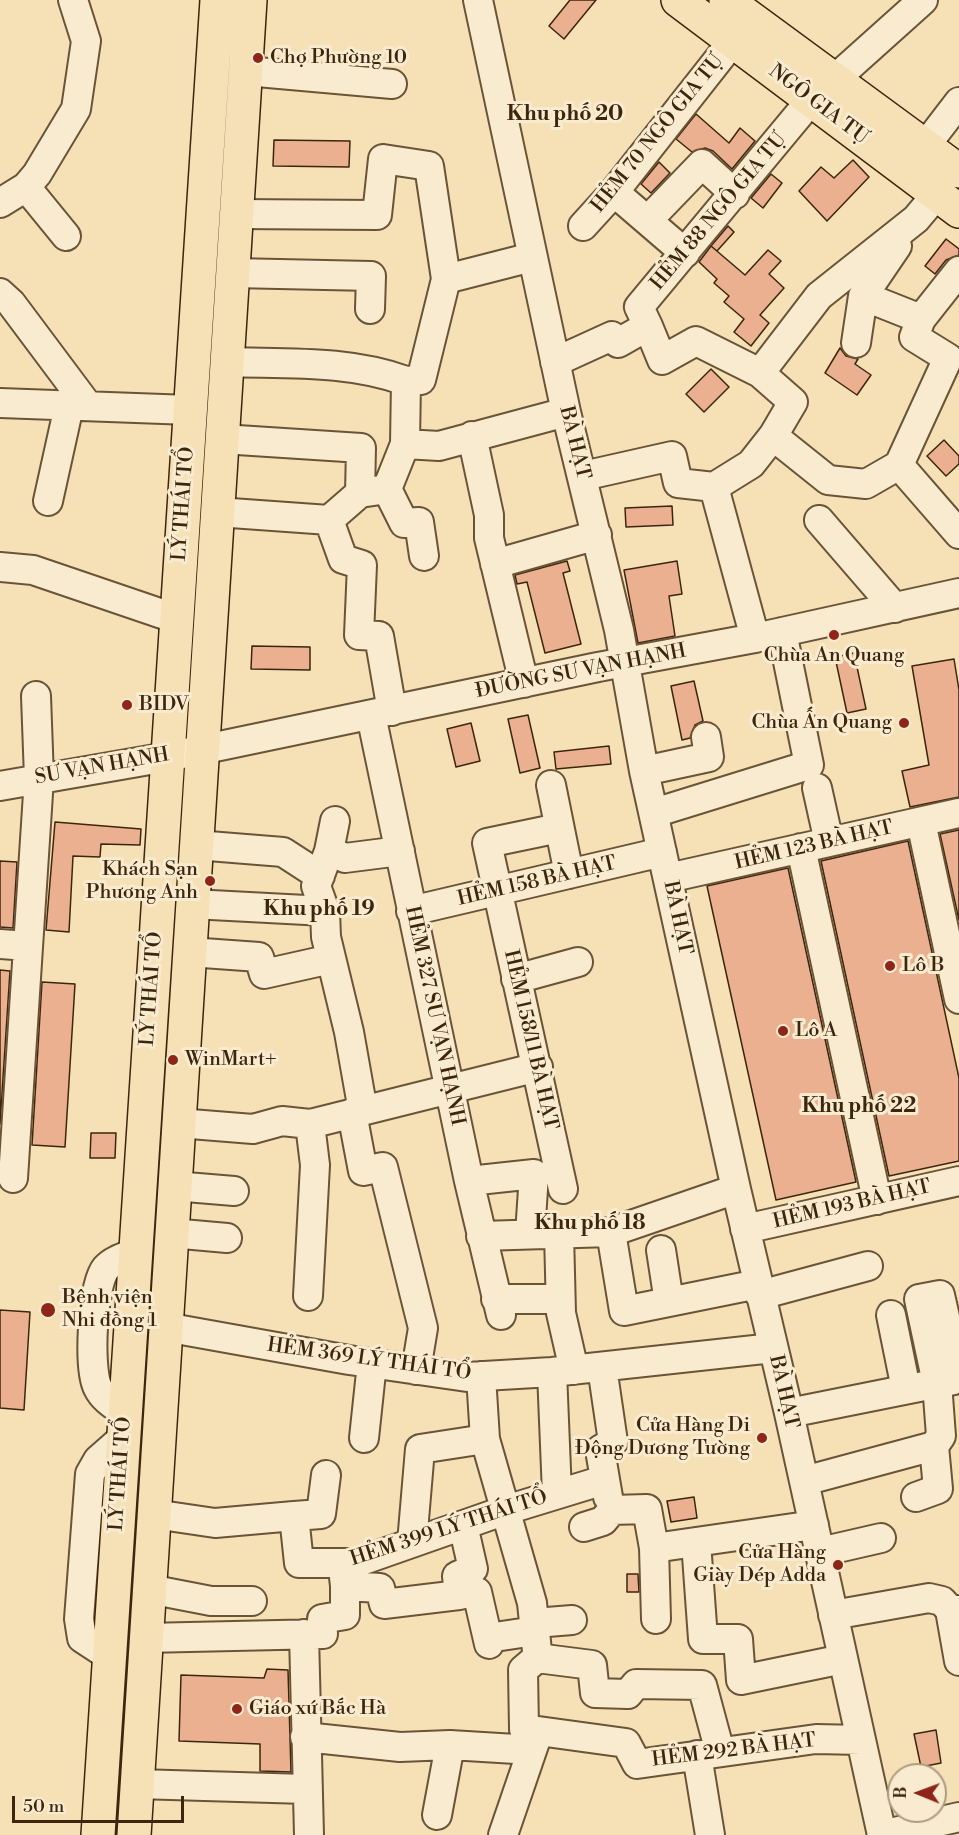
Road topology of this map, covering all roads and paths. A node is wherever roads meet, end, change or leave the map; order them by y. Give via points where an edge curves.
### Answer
1 (73, 0) edge
2 (218, 0) edge
3 (250, 0) edge
4 (478, 0) edge
5 (678, 0) edge
6 (726, 0) edge
7 (923, 0) edge
8 (733, 41) junction
9 (246, 71) junction
10 (392, 84) dead end
11 (823, 90) junction
12 (959, 102) edge
13 (926, 145) junction
14 (959, 171) edge
15 (26, 188) junction
16 (614, 192) junction
17 (735, 194) junction
18 (948, 202) edge
19 (0, 203) edge
20 (236, 214) junction
21 (916, 219) junction
22 (648, 220) junction
23 (583, 226) dead end
24 (66, 237) dead end
25 (686, 253) junction
26 (532, 257) junction
27 (959, 271) edge
28 (232, 273) junction
29 (446, 279) junction
30 (0, 293) edge
31 (862, 296) junction
32 (370, 309) dead end
33 (921, 319) junction
34 (648, 326) junction
35 (856, 343) dead end
36 (227, 362) junction
37 (555, 362) junction
38 (760, 374) junction
39 (406, 381) junction
40 (0, 403) edge
41 (78, 406) junction
42 (190, 410) junction
43 (566, 412) junction
44 (472, 436) junction
45 (774, 436) junction
46 (222, 439) junction
47 (405, 444) junction
48 (899, 465) junction
49 (583, 476) junction
50 (714, 487) junction
51 (374, 491) junction
52 (48, 501) dead end
53 (217, 512) junction
54 (329, 520) junction
55 (819, 520) dead end
56 (959, 534) edge
57 (597, 535) junction
58 (424, 556) dead end
59 (495, 564) junction
60 (0, 567) edge
61 (959, 593) edge
62 (895, 608) junction
63 (177, 619) junction
64 (769, 635) junction
65 (624, 663) junction
66 (524, 683) junction
67 (36, 696) dead end
68 (382, 713) junction
69 (706, 737) dead end
70 (203, 748) junction
71 (167, 757) junction
72 (644, 771) junction
73 (813, 777) junction
74 (39, 778) junction
75 (551, 785) dead end
76 (0, 786) edge
77 (654, 813) junction
78 (959, 813) edge
79 (335, 822) dead end
80 (921, 822) junction
81 (560, 828) junction
82 (829, 842) junction
83 (196, 845) junction
84 (801, 849) junction
85 (400, 850) junction
86 (325, 864) junction
87 (665, 865) junction
88 (569, 874) junction
89 (496, 891) junction
90 (192, 904) junction
91 (325, 911) junction
92 (411, 911) junction
93 (13, 945) edge
94 (189, 952) junction
95 (331, 959) junction
96 (578, 962) dead end
97 (516, 979) junction
98 (959, 999) edge
99 (538, 1067) junction
100 (450, 1091) junction
101 (357, 1112) junction
102 (178, 1123) junction
103 (310, 1124) junction
104 (13, 1178) dead end
105 (469, 1181) junction
106 (959, 1181) edge
107 (174, 1186) junction
108 (563, 1189) dead end
109 (736, 1189) junction
110 (234, 1191) dead end
111 (877, 1200) junction
112 (745, 1229) junction
113 (611, 1232) junction
114 (171, 1233) junction
115 (559, 1233) junction
116 (530, 1234) junction
117 (481, 1236) junction
118 (227, 1238) dead end
119 (661, 1250) dead end
120 (868, 1266) dead end
121 (759, 1289) junction
122 (308, 1296) dead end
123 (930, 1297) dead end
124 (560, 1299) junction
125 (669, 1302) junction
126 (891, 1315) dead end
127 (165, 1327) junction
128 (773, 1348) junction
129 (372, 1363) junction
130 (602, 1367) junction
131 (416, 1370) junction
132 (563, 1371) junction
133 (481, 1376) junction
134 (954, 1380) edge
135 (906, 1389) junction
136 (789, 1413) junction
137 (124, 1426) junction
138 (364, 1438) dead end
139 (485, 1439) junction
140 (934, 1446) junction
141 (326, 1475) dead end
142 (604, 1480) junction
143 (804, 1481) junction
144 (557, 1494) junction
145 (916, 1497) dead end
146 (506, 1510) junction
147 (612, 1510) junction
148 (294, 1516) junction
149 (154, 1519) junction
150 (117, 1523) junction
151 (463, 1525) junction
152 (584, 1527) dead end
153 (817, 1538) junction
154 (880, 1538) dead end
155 (696, 1542) junction
156 (412, 1543) junction
157 (654, 1548) junction
158 (344, 1574) junction
159 (148, 1589) junction
160 (459, 1594) junction
161 (252, 1601) dead end
162 (954, 1610) edge
163 (833, 1615) junction
164 (656, 1619) dead end
165 (572, 1620) dead end
166 (304, 1634) junction
167 (535, 1637) junction
168 (145, 1638) junction
169 (111, 1657) junction
170 (843, 1659) junction
171 (959, 1661) edge
172 (305, 1737) junction
173 (861, 1740) junction
174 (536, 1741) junction
175 (450, 1744) junction
176 (709, 1754) junction
177 (137, 1784) junction
178 (306, 1789) junction
179 (436, 1815) dead end
180 (959, 1817) edge
181 (98, 1835) edge
182 (134, 1835) edge
183 (309, 1835) edge
184 (503, 1835) edge
185 (710, 1835) edge
186 (882, 1835) edge

1 - 15 street via 86,41 76,109
2 - 42 main road, LÝ THÁI TỔ
3 - 9 main road, LÝ THÁI TỔ
4 - 26 street, BÀ HẠT
5 - 8 main road, NGÔ GIA TỰ
6 - 11 main road, NGÔ GIA TỰ
7 - 11 street, HẺM 88 NGÔ GIA TỰ
8 - 11 main road, NGÔ GIA TỰ
8 - 16 street, HẺM 70 NGÔ GIA TỰ
9 - 10 street
9 - 20 main road, LÝ THÁI TỔ
11 - 13 main road, NGÔ GIA TỰ
11 - 17 street, HẺM 88 NGÔ GIA TỰ
11 - 18 main road, NGÔ GIA TỰ
12 - 13 street
13 - 14 main road, NGÔ GIA TỰ
15 - 19 street
15 - 24 street
16 - 22 street
16 - 23 street, HẺM 70 NGÔ GIA TỰ
17 - 22 street via 702,164
17 - 25 street, HẺM 88 NGÔ GIA TỰ
18 - 21 street
20 - 28 main road, LÝ THÁI TỔ
20 - 29 street via 377,215 383,159 429,166
21 - 31 street
21 - 38 street via 819,296
22 - 25 street
25 - 34 street, HẺM 88 NGÔ GIA TỰ via 639,307
26 - 29 street
26 - 37 street, BÀ HẠT
27 - 33 street
28 - 32 street via 371,276
28 - 36 main road, LÝ THÁI TỔ
29 - 39 street via 422,380
30 - 41 street via 11,303
31 - 33 street
31 - 35 street
33 - 48 street via 914,337 948,358
34 - 37 street via 618,344 612,336
34 - 38 street via 662,360 696,341
36 - 39 street via 343,365 377,370
36 - 46 main road, LÝ THÁI TỔ
37 - 43 street, BÀ HẠT
38 - 45 street via 793,402
39 - 47 street
40 - 41 street
41 - 42 street
41 - 52 street
42 - 63 main road, LÝ THÁI TỔ
43 - 44 street
43 - 49 street, BÀ HẠT
44 - 47 street via 439,446
44 - 59 street
45 - 48 street via 828,480 866,484
45 - 50 street via 751,464
46 - 51 street via 361,448
46 - 53 main road, LÝ THÁI TỔ
47 - 51 street
48 - 56 street
49 - 50 street via 672,456 678,483
49 - 57 street, BÀ HẠT
50 - 64 street
51 - 54 street
51 - 58 street via 404,524 419,522
53 - 54 street
53 - 70 main road, LÝ THÁI TỔ
54 - 68 street, HẺM 327 SƯ VẠN HẠNH via 343,559 362,565 359,635 379,636
55 - 62 street
57 - 59 street
57 - 65 street, BÀ HẠT
59 - 66 street
60 - 63 street via 33,570
61 - 62 street, ĐƯỜNG SƯ VẠN HẠNH
62 - 64 street, ĐƯỜNG SƯ VẠN HẠNH
63 - 71 main road, LÝ THÁI TỔ
64 - 65 street, ĐƯỜNG SƯ VẠN HẠNH
64 - 73 street
65 - 66 street, ĐƯỜNG SƯ VẠN HẠNH
65 - 72 street, BÀ HẠT
66 - 68 street, ĐƯỜNG SƯ VẠN HẠNH
67 - 74 street
68 - 70 street, ĐƯỜNG SƯ VẠN HẠNH
68 - 85 street, HẺM 327 SƯ VẠN HẠNH
69 - 72 street via 709,758
70 - 71 street, SƯ VẠN HẠNH
70 - 83 main road, LÝ THÁI TỔ
71 - 74 street, SƯ VẠN HẠNH
71 - 137 main road, LÝ THÁI TỔ
72 - 77 street, BÀ HẠT
73 - 77 street
73 - 82 street
74 - 76 street, SƯ VẠN HẠNH
74 - 93 street
75 - 81 street
77 - 87 street, BÀ HẠT
78 - 80 street, HẺM 123 BÀ HẠT
79 - 86 street
80 - 82 street, HẺM 123 BÀ HẠT
80 - 98 street
81 - 88 street
81 - 89 street, HẺM 158/11 BÀ HẠT via 488,843
82 - 84 street, HẺM 123 BÀ HẠT
83 - 86 street via 283,852
83 - 90 main road, LÝ THÁI TỔ
84 - 87 street, HẺM 123 BÀ HẠT
84 - 111 street
85 - 86 street
85 - 92 street, HẺM 327 SƯ VẠN HẠNH
86 - 91 street via 316,886
87 - 88 street, HẺM 158 BÀ HẠT
87 - 109 street, BÀ HẠT
88 - 89 street, HẺM 158 BÀ HẠT
89 - 92 street, HẺM 158 BÀ HẠT
89 - 97 street, HẺM 158/11 BÀ HẠT
90 - 91 street
90 - 94 main road, LÝ THÁI TỔ
91 - 95 street
92 - 100 street, HẺM 327 SƯ VẠN HẠNH
93 - 104 street
94 - 95 street via 259,957 264,974
94 - 102 main road, LÝ THÁI TỔ
95 - 101 street via 350,1032
96 - 97 street
97 - 99 street, HẺM 158/11 BÀ HẠT
99 - 100 street
99 - 108 street, HẺM 158/11 BÀ HẠT
100 - 101 street
100 - 105 street, HẺM 327 SƯ VẠN HẠNH
101 - 103 street
101 - 131 street via 363,1171 382,1167 423,1328
102 - 103 street via 253,1129 282,1120
102 - 107 main road, LÝ THÁI TỔ
103 - 122 street via 315,1164
105 - 116 street via 534,1174
105 - 117 street, HẺM 327 SƯ VẠN HẠNH
106 - 111 street, HẺM 193 BÀ HẠT
107 - 110 street
107 - 114 main road, LÝ THÁI TỔ
109 - 112 street, BÀ HẠT
109 - 113 street
111 - 112 street, HẺM 193 BÀ HẠT
112 - 121 street, BÀ HẠT
113 - 115 street
113 - 125 street via 624,1311
114 - 118 street
114 - 127 main road, LÝ THÁI TỔ
115 - 116 street
115 - 124 street
116 - 117 street
117 - 124 street, HẺM 327 SƯ VẠN HẠNH via 498,1307
119 - 125 street
120 - 121 street
121 - 125 street
121 - 128 street, BÀ HẠT
123 - 134 street via 940,1295
124 - 132 street
126 - 135 street
127 - 129 street, HẺM 369 LÝ THÁI TỔ
127 - 149 main road, LÝ THÁI TỔ
128 - 130 street, HẺM 369 LÝ THÁI TỔ
128 - 136 street, BÀ HẠT
129 - 131 street, HẺM 369 LÝ THÁI TỔ
129 - 138 street
130 - 132 street, HẺM 369 LÝ THÁI TỔ
130 - 142 street via 613,1442 600,1450
131 - 133 street, HẺM 369 LÝ THÁI TỔ
132 - 133 street, HẺM 369 LÝ THÁI TỔ
132 - 144 street
133 - 139 street
134 - 135 street
134 - 140 street via 941,1436
135 - 136 street
136 - 143 street, BÀ HẠT
137 - 150 main road, LÝ THÁI TỔ
137 - 169 street via 90,1474 79,1619 82,1638
139 - 146 street
139 - 156 street via 420,1449
140 - 143 street
140 - 145 street via 938,1489
141 - 148 street via 321,1514
142 - 144 street, HẺM 399 LÝ THÁI TỔ
142 - 147 street
143 - 153 street, BÀ HẠT
144 - 146 street, HẺM 399 LÝ THÁI TỔ
146 - 151 street, HẺM 399 LÝ THÁI TỔ
146 - 167 street via 532,1603
147 - 152 street via 603,1521
147 - 157 street via 647,1509
148 - 149 street via 215,1523
148 - 158 street, HẺM 399 LÝ THÁI TỔ via 299,1563
149 - 150 main road
149 - 159 main road, LÝ THÁI TỔ
150 - 169 main road, LÝ THÁI TỔ
151 - 156 street, HẺM 399 LÝ THÁI TỔ
151 - 160 street via 473,1569 457,1576
153 - 154 street
153 - 155 street
153 - 163 street, BÀ HẠT
155 - 157 street
155 - 170 street via 703,1639 738,1639 741,1680
156 - 158 street, HẺM 399 LÝ THÁI TỔ via 355,1563
157 - 164 street
158 - 160 street via 380,1588 384,1604
158 - 166 street via 345,1615 322,1619 323,1634
159 - 161 street via 211,1601
159 - 168 main road, LÝ THÁI TỔ
160 - 167 street via 477,1592 489,1641
162 - 163 street via 929,1598
162 - 171 street
163 - 170 street, BÀ HẠT
165 - 167 street
166 - 168 street
166 - 172 street
167 - 174 street via 523,1670 524,1729
167 - 176 street via 592,1665 595,1693 628,1694 636,1684 702,1685
168 - 177 main road, LÝ THÁI TỔ
169 - 181 main road, LÝ THÁI TỔ
170 - 173 street, BÀ HẠT
172 - 175 street via 400,1747
172 - 178 street
173 - 176 street, HẺM 292 BÀ HẠT via 816,1739
173 - 186 street, BÀ HẠT
174 - 175 street
174 - 176 street, HẺM 292 BÀ HẠT via 626,1743 637,1764
174 - 184 street
175 - 179 street
176 - 185 street
177 - 178 street
177 - 182 main road, LÝ THÁI TỔ
178 - 183 street
180 - 186 street

